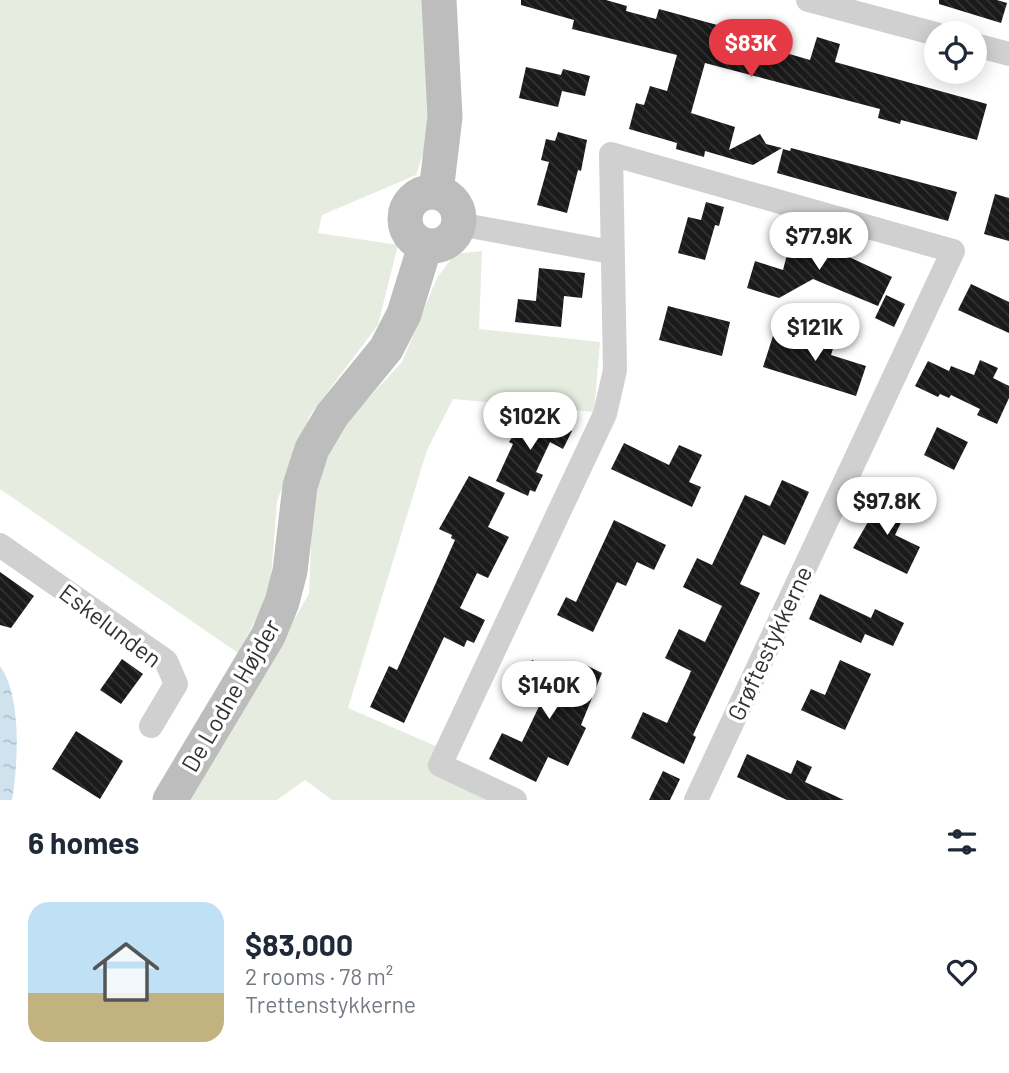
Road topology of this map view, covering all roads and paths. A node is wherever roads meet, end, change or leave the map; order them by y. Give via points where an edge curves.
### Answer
1 (439, 0) edge
2 (808, 0) edge
3 (924, 31) edge
4 (987, 48) edge
5 (1009, 54) edge
6 (436, 192) junction
7 (459, 224) junction
8 (425, 246) junction
9 (611, 252) junction
10 (0, 545) edge
11 (151, 726) dead end
12 (170, 800) edge
13 (515, 800) edge
14 (696, 800) edge

1 - 6 street via 445,117
2 - 3 street
4 - 5 street
6 - 7 street via 452,200
6 - 8 street via 414,198 406,212 406,229
7 - 8 street via 443,244
7 - 9 street
8 - 12 street, De Lodne Højder via 404,314 386,349 332,415 312,449 300,486 290,571 268,636
9 - 13 street, Grøftestykkerne via 615,370 605,414 440,765
9 - 14 street, Grøftestykkerne via 611,154 953,251
10 - 11 street, Eskelunden via 166,661 176,684

